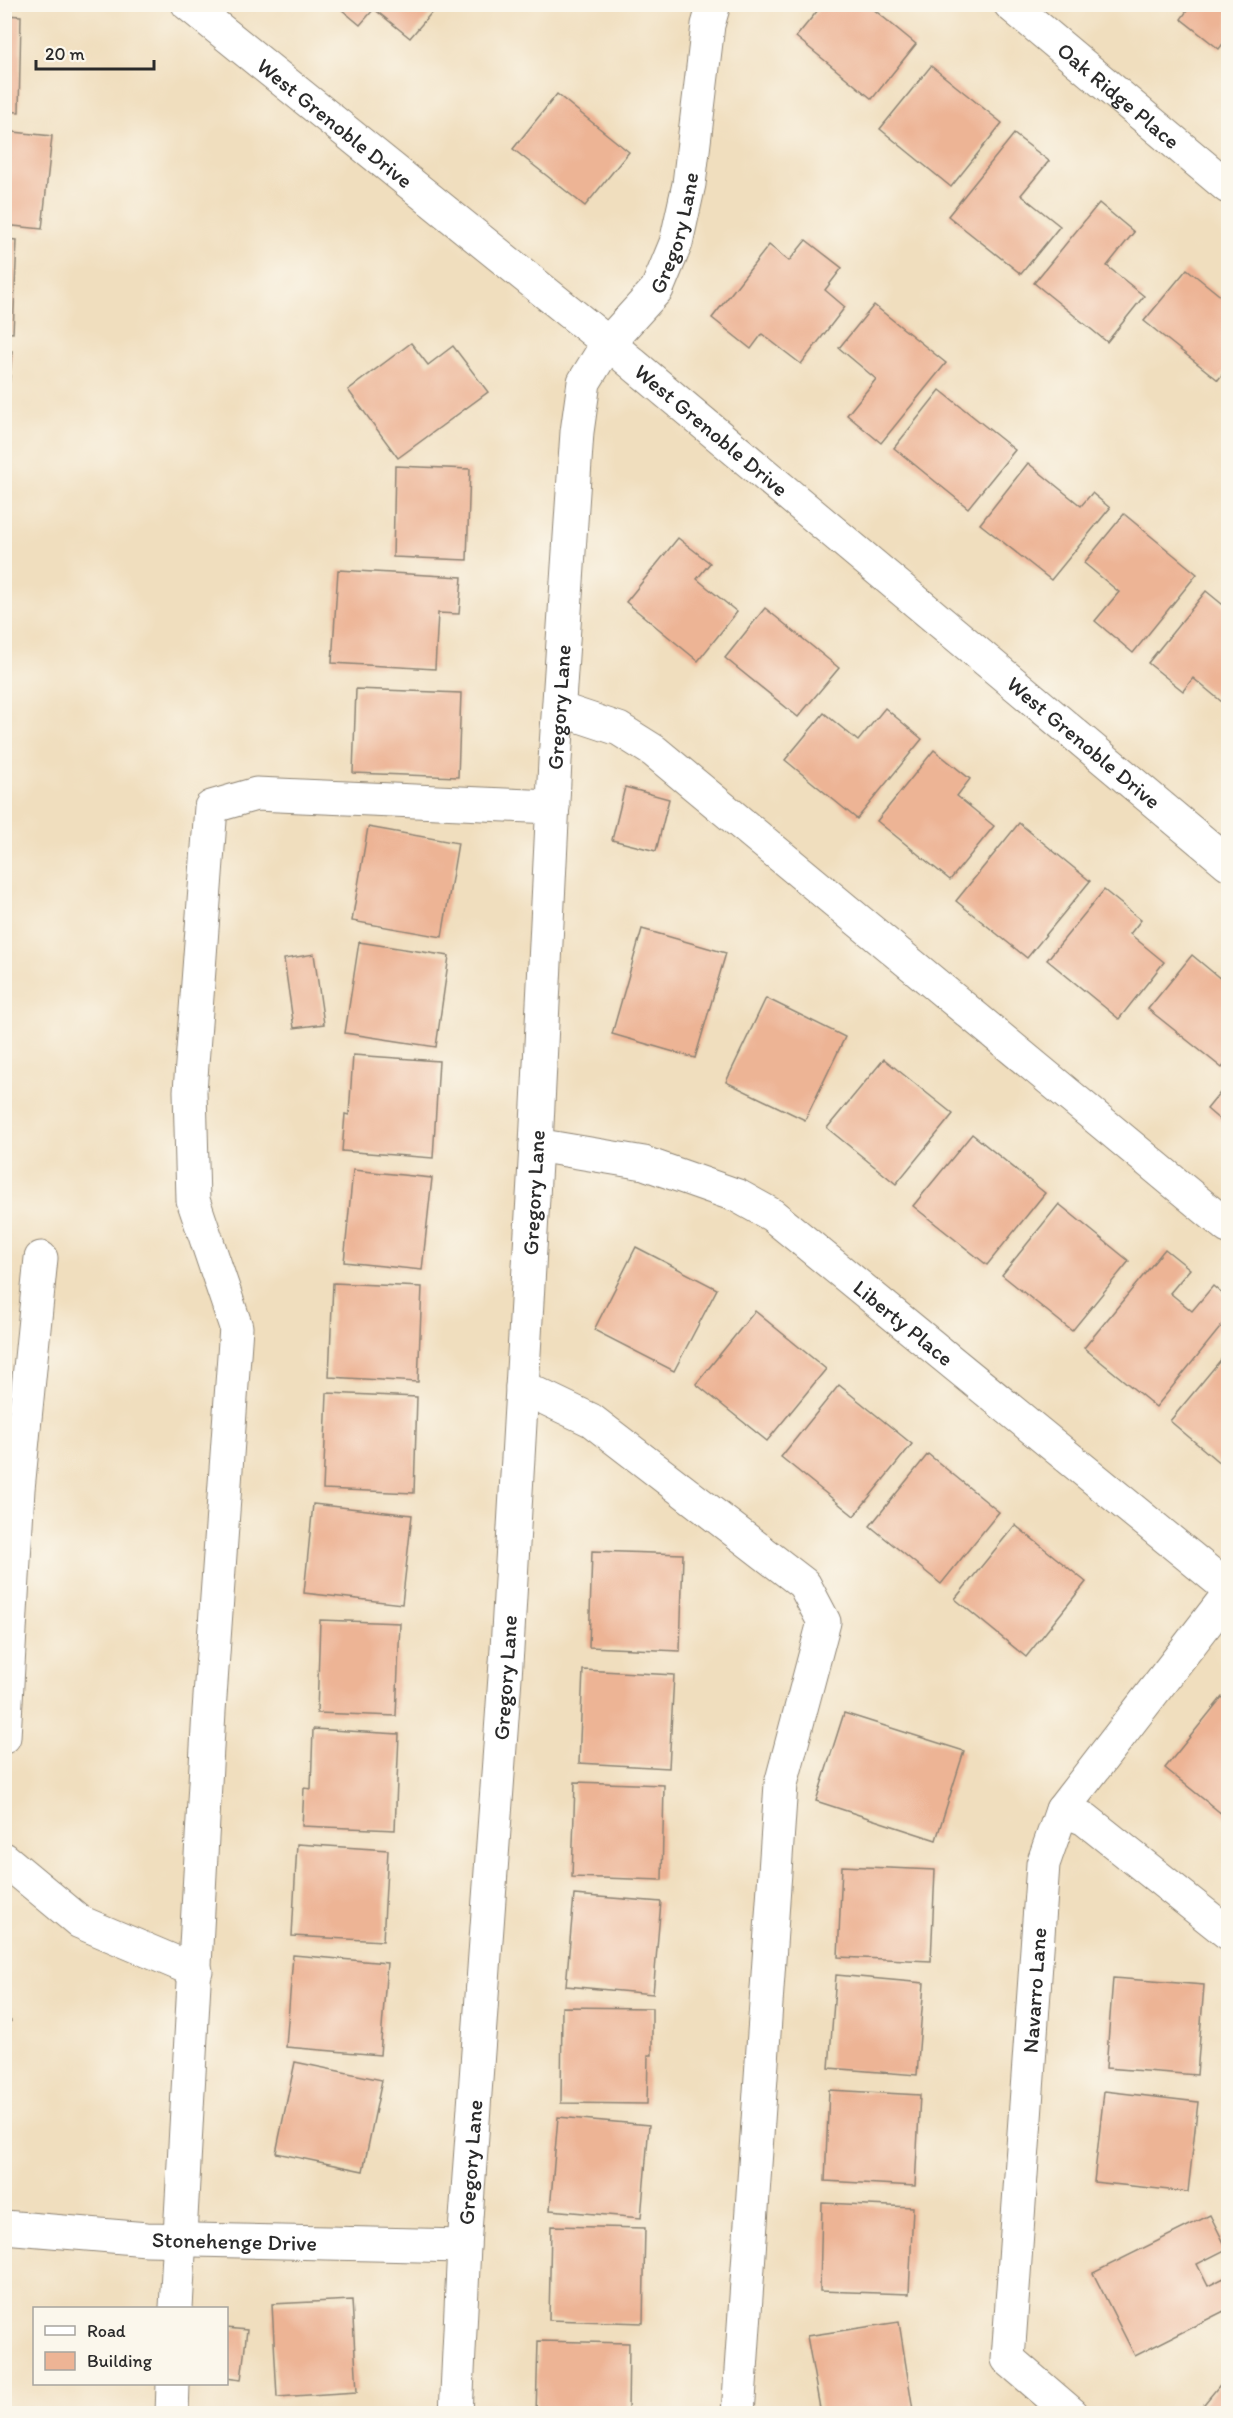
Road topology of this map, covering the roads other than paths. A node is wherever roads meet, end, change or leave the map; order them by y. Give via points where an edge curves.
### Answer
1 (188, 4) edge
2 (714, 4) edge
3 (1010, 4) edge
4 (1228, 187) edge
5 (608, 343) junction
6 (559, 709) junction
7 (553, 807) junction
8 (1228, 862) edge
9 (536, 1145) junction
10 (1228, 1227) edge
11 (41, 1258) dead end
12 (522, 1387) junction
13 (1228, 1588) edge
14 (1228, 1595) edge
15 (4, 1737) edge
16 (1062, 1810) junction
17 (4, 1859) edge
18 (1228, 1933) edge
19 (196, 1971) junction
20 (4, 2227) edge
21 (178, 2239) junction
22 (464, 2246) junction
23 (176, 2307) edge
24 (173, 2385) edge
25 (172, 2414) edge
26 (456, 2414) edge
27 (738, 2414) edge
28 (1072, 2414) edge

1 - 5 street, West Grenoble Drive
2 - 5 street, Gregory Lane via 708,25 689,184 676,243 657,289
3 - 4 street, Oak Ridge Place
5 - 6 street, Gregory Lane via 584,382 577,432
5 - 8 street, West Grenoble Drive
6 - 7 street, Gregory Lane
6 - 10 street via 619,729 654,751
7 - 9 street, Gregory Lane
7 - 19 street via 256,794 211,807 190,1090 193,1200 236,1327 209,1711
9 - 12 street, Gregory Lane
9 - 13 street, Liberty Place via 644,1163 738,1196 772,1215
11 - 15 street via 18,1489
12 - 22 street, Gregory Lane
12 - 27 street via 591,1420 804,1584 824,1622 781,1784
14 - 16 street, Navarro Lane
16 - 18 street via 1085,1819
16 - 28 street, Navarro Lane via 1043,1864 1008,2359
17 - 19 street via 80,1922
19 - 21 street
20 - 21 street, Stonehenge Drive
21 - 22 street, Stonehenge Drive
21 - 23 street
22 - 26 street, Gregory Lane
24 - 25 street

